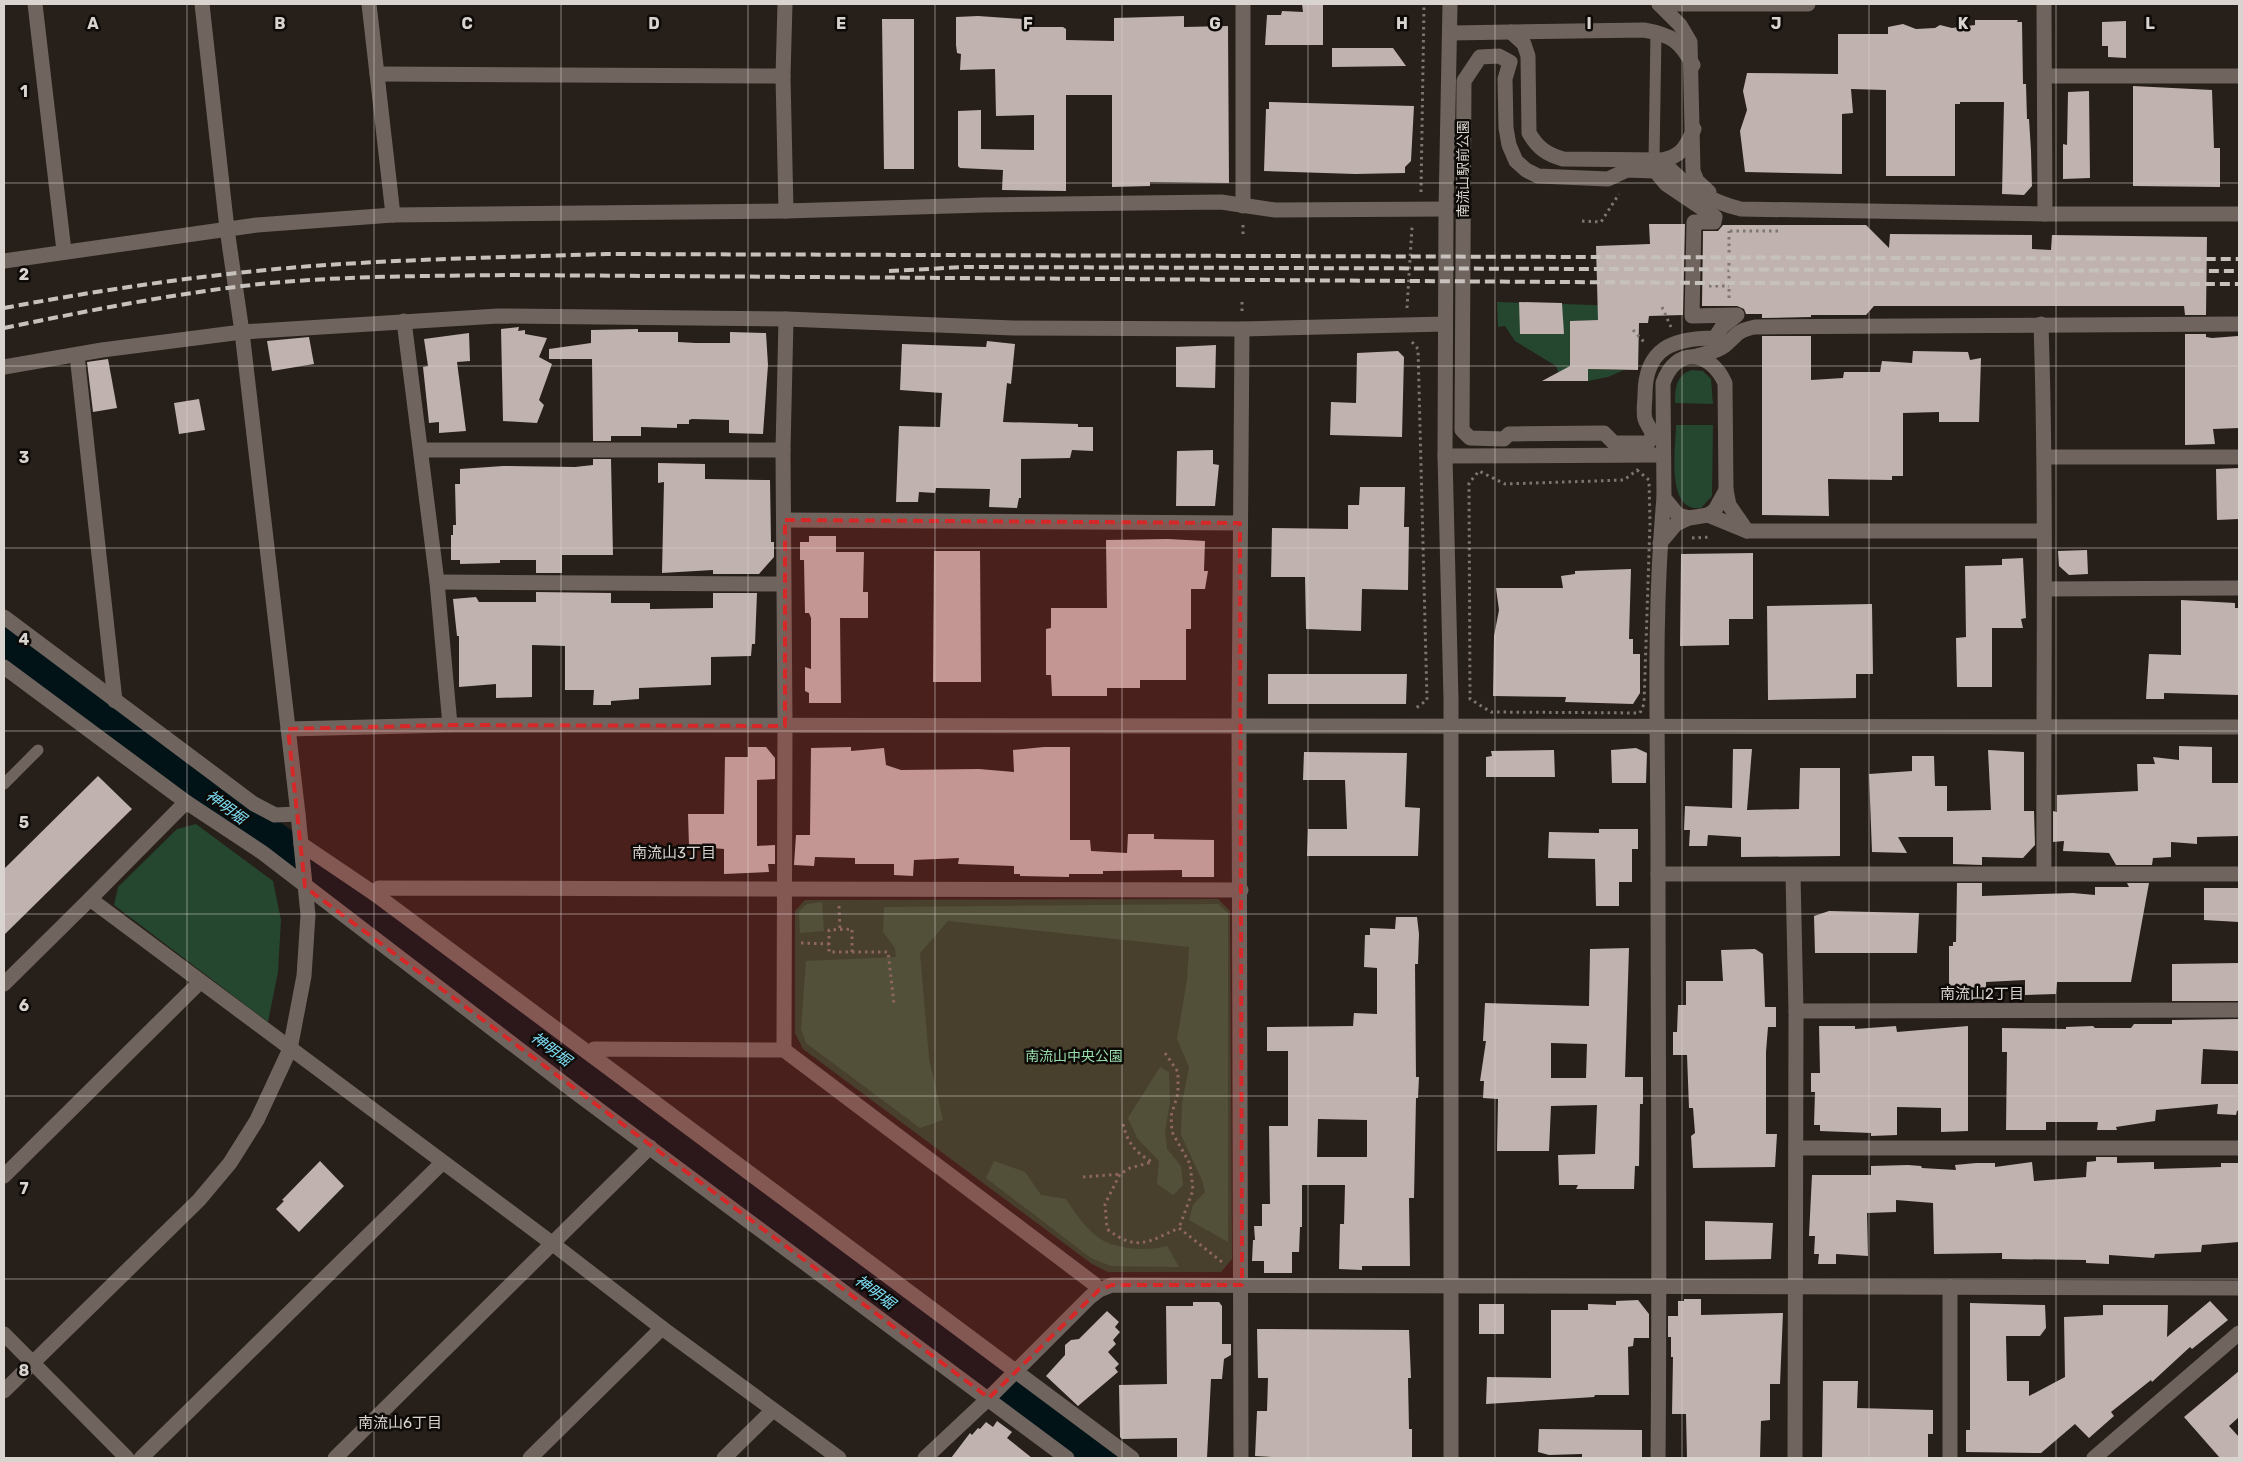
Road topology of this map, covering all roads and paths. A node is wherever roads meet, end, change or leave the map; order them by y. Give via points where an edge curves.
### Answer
1 (36, 4) edge
2 (202, 4) edge
3 (369, 4) edge
4 (785, 4) edge
5 (1242, 4) edge
6 (1424, 4) edge
7 (1450, 4) edge
8 (1659, 4) edge
9 (1808, 4) edge
10 (2044, 4) edge
11 (1650, 31) junction
12 (1511, 32) junction
13 (1550, 32) junction
14 (1450, 33) junction
15 (1528, 56) junction
16 (1693, 65) junction
17 (377, 74) junction
18 (783, 76) junction
19 (2046, 76) junction
20 (2239, 76) edge
21 (1694, 129) junction
22 (1658, 160) junction
23 (1635, 170) junction
24 (1414, 198) dead end
25 (1243, 206) junction
26 (1726, 206) junction
27 (1446, 209) junction
28 (786, 211) junction
29 (2045, 214) junction
30 (2239, 214) edge
31 (393, 215) junction
32 (1582, 221) dead end
33 (1412, 224) dead end
34 (227, 229) junction
35 (1721, 230) dead end
36 (1730, 231) junction
37 (1780, 231) dead end
38 (64, 251) junction
39 (4, 262) edge
40 (1729, 300) dead end
41 (1407, 310) dead end
42 (786, 319) junction
43 (404, 321) junction
44 (1445, 324) junction
45 (2040, 324) junction
46 (2239, 324) edge
47 (1242, 329) junction
48 (242, 332) junction
49 (1407, 337) dead end
50 (1724, 347) junction
51 (77, 355) junction
52 (1693, 357) junction
53 (4, 367) edge
54 (1725, 383) junction
55 (421, 450) junction
56 (783, 450) junction
57 (1664, 455) junction
58 (1446, 456) junction
59 (2045, 457) junction
60 (2239, 457) edge
61 (1637, 470) dead end
62 (1726, 490) junction
63 (1664, 498) junction
64 (1708, 515) junction
65 (1689, 518) junction
66 (785, 520) junction
67 (1240, 523) junction
68 (1747, 531) junction
69 (2042, 531) junction
70 (1715, 537) dead end
71 (1688, 538) dead end
72 (1660, 543) junction
73 (437, 582) junction
74 (783, 584) junction
75 (2239, 588) edge
76 (2045, 589) junction
77 (4, 617) edge
78 (4, 666) edge
79 (115, 701) junction
80 (1644, 704) dead end
81 (1414, 710) dead end
82 (450, 725) junction
83 (785, 726) junction
84 (1239, 726) junction
85 (1451, 727) junction
86 (1658, 727) junction
87 (2239, 727) edge
88 (2044, 728) junction
89 (288, 729) junction
90 (38, 750) dead end
91 (4, 784) edge
92 (186, 802) junction
93 (298, 814) junction
94 (301, 845) junction
95 (2044, 873) junction
96 (1658, 874) junction
97 (2239, 874) edge
98 (1793, 875) junction
99 (305, 884) junction
100 (783, 888) junction
101 (1241, 890) junction
102 (375, 894) junction
103 (90, 899) junction
104 (840, 910) dead end
105 (840, 929) junction
106 (810, 944) dead end
107 (829, 944) junction
108 (852, 952) junction
109 (200, 982) junction
110 (4, 984) edge
111 (894, 1004) dead end
112 (2239, 1010) edge
113 (1796, 1011) junction
114 (290, 1049) junction
115 (784, 1050) junction
116 (1165, 1053) dead end
117 (590, 1054) junction
118 (1124, 1124) dead end
119 (650, 1147) junction
120 (1796, 1148) junction
121 (2239, 1148) edge
122 (442, 1162) junction
123 (1120, 1174) junction
124 (4, 1176) edge
125 (1083, 1177) dead end
126 (1179, 1228) junction
127 (553, 1244) junction
128 (1242, 1285) junction
129 (1450, 1286) junction
130 (1660, 1287) junction
131 (1795, 1287) junction
132 (1950, 1287) junction
133 (2239, 1288) edge
134 (1099, 1290) junction
135 (662, 1328) junction
136 (2239, 1333) edge
137 (4, 1334) edge
138 (33, 1364) junction
139 (1012, 1373) junction
140 (4, 1391) edge
141 (991, 1396) junction
142 (773, 1410) junction
143 (127, 1458) edge
144 (141, 1458) edge
145 (336, 1458) edge
146 (530, 1458) edge
147 (724, 1458) edge
148 (839, 1458) edge
149 (925, 1458) edge
150 (1068, 1458) edge
151 (1132, 1458) edge
152 (1240, 1458) edge
153 (1451, 1458) edge
154 (1658, 1458) edge
155 (1795, 1458) edge
156 (1950, 1458) edge
157 (2094, 1458) edge

1 - 38 street
2 - 34 street
3 - 17 street
4 - 18 street
5 - 25 street
6 - 24 path via 1421,194
7 - 14 street
8 - 9 street
8 - 11 street via 1658,16
8 - 16 street via 1680,25 1690,42
10 - 19 street
11 - 13 street
11 - 16 street via 1669,36 1683,47
11 - 22 lane
12 - 13 street
12 - 14 street
12 - 15 street via 1524,44
13 - 15 street via 1539,38
14 - 27 street
15 - 22 street via 1529,133 1547,155 1563,159
16 - 21 street
17 - 18 street
17 - 31 street
18 - 28 street
19 - 20 street
19 - 29 street
21 - 22 street via 1687,145 1675,157
21 - 26 street via 1693,171 1697,181
22 - 26 street via 1686,183
23 - 23 street, 南流山駅前公園 via 1627,170 1608,179 1538,176 1526,170 1516,161 1506,128 1505,79 1510,62 1499,56 1480,57 1469,72 1464,81 1463,102 1462,430 1470,438 1504,438 1509,434 1604,433 1614,443 1648,443 1652,431 1645,419 1645,378 1650,365 1671,344 1693,338 1715,338 1722,327 1737,315 1692,316 1694,222 1714,222 1715,217 1666,184 1655,171
23 - 32 path via 1601,222
25 - 27 street via 1275,210
25 - 28 street via 1201,202
26 - 29 street via 1740,209
27 - 44 street
28 - 31 street
29 - 30 street
31 - 34 street
33 - 41 path
34 - 38 street
34 - 48 street
35 - 36 path
36 - 37 path
36 - 40 path
38 - 39 street
42 - 43 street via 498,316
42 - 47 street via 1013,328
42 - 56 street
43 - 48 street
43 - 55 street
44 - 47 street
44 - 58 street
45 - 46 street
45 - 50 street via 1755,327 1733,336
45 - 59 street
47 - 67 street
48 - 51 street
48 - 89 street
49 - 81 path via 1418,349 1427,700
50 - 52 street
50 - 54 street
51 - 53 street
51 - 79 street
52 - 54 street via 1712,363
52 - 57 street via 1673,364 1663,383
54 - 62 street
55 - 56 street
55 - 73 street
56 - 66 street
57 - 58 street
57 - 63 street
58 - 85 street
59 - 60 street
59 - 69 street
61 - 80 path via 1624,480 1505,484 1479,470 1469,482 1470,699 1491,712 1640,713
62 - 64 street via 1718,506
62 - 68 street via 1729,505
63 - 65 street via 1678,515
63 - 72 street
64 - 65 street
64 - 68 street
65 - 72 street via 1676,524
66 - 67 street
66 - 74 street
67 - 84 street
68 - 69 street
69 - 76 street
70 - 71 path
72 - 86 street
73 - 74 street
73 - 82 street
74 - 83 street
75 - 76 street
76 - 88 street
77 - 79 street
78 - 92 street
79 - 93 street via 266,812
82 - 83 street
82 - 89 street
83 - 84 street
83 - 100 street
84 - 85 street
84 - 101 street
85 - 86 street
85 - 129 street
86 - 88 street
86 - 96 street
87 - 88 street
88 - 95 street
89 - 93 street
90 - 91 lane
92 - 99 street
92 - 103 street
93 - 94 street
94 - 99 street
94 - 102 street
95 - 97 street
95 - 98 street
96 - 98 street
96 - 130 street
98 - 113 street
99 - 114 street via 308,939
99 - 119 street
100 - 101 street
100 - 102 street via 379,888
100 - 115 street
101 - 128 street
102 - 117 street
103 - 109 street
103 - 110 street
104 - 105 path
105 - 107 path via 829,930
105 - 108 path via 852,929
106 - 107 path
107 - 108 path via 829,952
108 - 111 path via 888,952
109 - 114 street
109 - 124 street
112 - 113 street
113 - 120 street
114 - 122 street
114 - 138 street via 257,1120 230,1163 199,1200
115 - 117 street via 594,1049
115 - 134 street
116 - 126 path via 1178,1072 1178,1093 1171,1116 1172,1132 1190,1164 1193,1190
117 - 139 street
118 - 123 path via 1127,1140 1137,1153 1152,1162
119 - 127 street
119 - 141 street
120 - 121 street
120 - 131 street
122 - 127 street
122 - 144 street
123 - 125 path
123 - 126 path via 1105,1204 1107,1228 1122,1240 1146,1244
126 - 128 path via 1222,1260
127 - 135 street
127 - 145 street
128 - 129 street
128 - 134 street via 1112,1286
128 - 152 street
129 - 130 street
129 - 153 street
130 - 131 street
130 - 154 street
131 - 132 street
131 - 155 street
132 - 133 street
132 - 156 street
134 - 139 street
135 - 142 street
135 - 146 street
136 - 157 street
137 - 138 street
138 - 140 street
138 - 143 street
139 - 141 street
139 - 151 street
141 - 149 street
141 - 150 street
142 - 147 street
142 - 148 street

